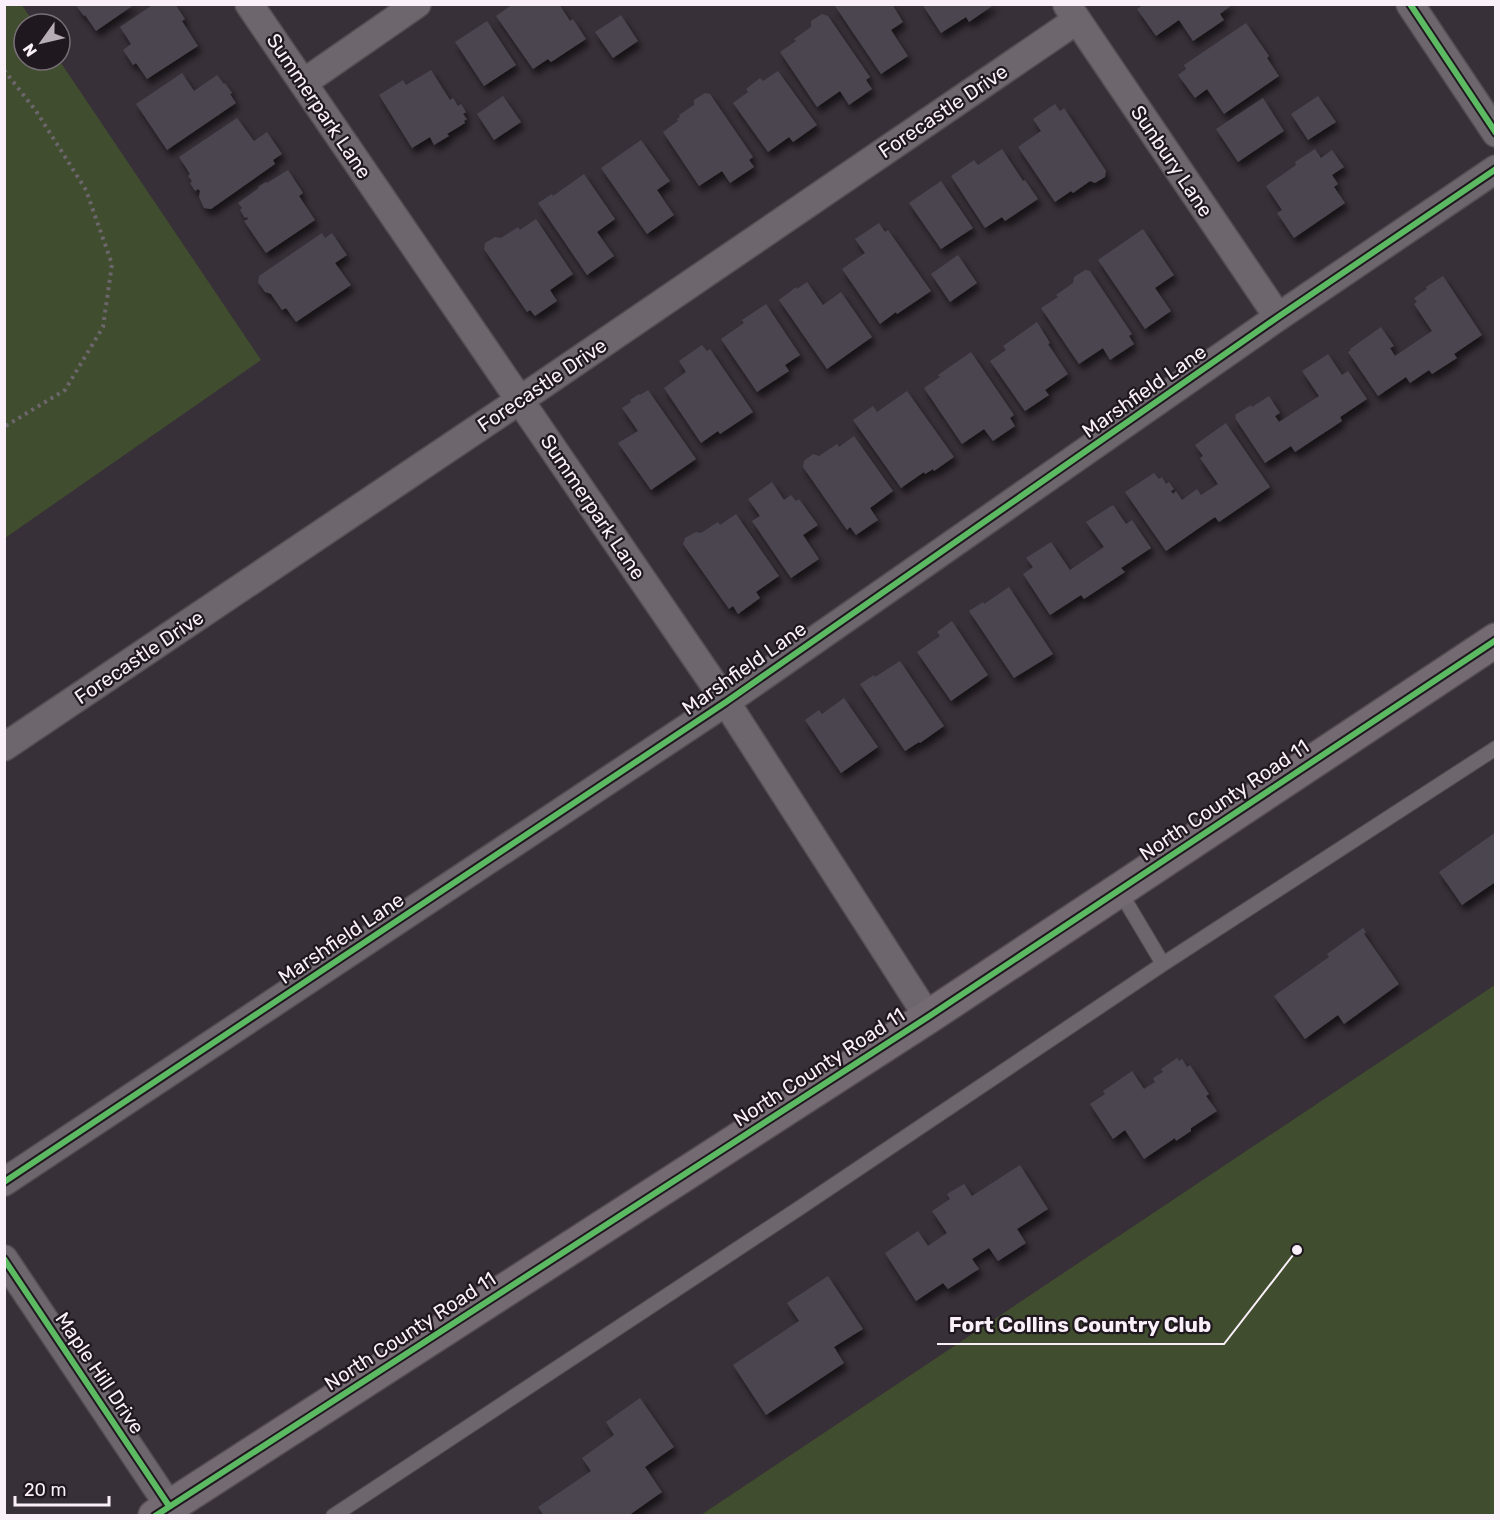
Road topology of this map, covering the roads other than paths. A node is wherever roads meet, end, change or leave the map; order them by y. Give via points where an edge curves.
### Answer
1 (249, 4) edge
2 (417, 4) edge
3 (1410, 4) edge
4 (1072, 12) edge
5 (303, 83) junction
6 (1496, 133) edge
7 (1496, 170) edge
8 (1278, 317) junction
9 (520, 400) junction
10 (1496, 640) edge
11 (726, 702) junction
12 (4, 747) edge
13 (1496, 748) edge
14 (1119, 890) junction
15 (1163, 964) junction
16 (928, 1017) junction
17 (4, 1182) edge
18 (4, 1259) edge
19 (162, 1511) edge
20 (333, 1515) edge

1 - 5 street, Summerpark Lane
2 - 5 street
3 - 6 street
4 - 8 street, Sunbury Lane
4 - 9 street, Forecastle Drive
5 - 9 street, Summerpark Lane
7 - 8 street, Marshfield Lane
8 - 11 street, Marshfield Lane
9 - 11 street, Summerpark Lane
9 - 12 street, Forecastle Drive
10 - 14 main road, North County Road 11
11 - 16 street, Summerpark Lane
11 - 17 street, Marshfield Lane
13 - 15 lane
14 - 15 lane
14 - 16 main road, North County Road 11
15 - 20 lane
16 - 19 main road, North County Road 11
18 - 19 street, Maple Hill Drive

